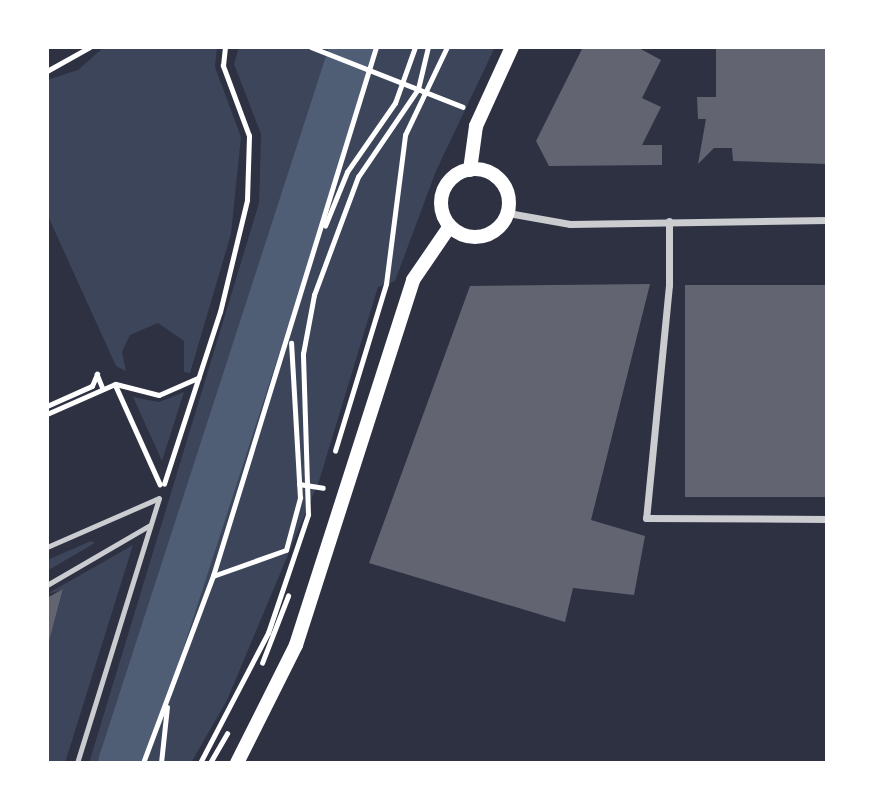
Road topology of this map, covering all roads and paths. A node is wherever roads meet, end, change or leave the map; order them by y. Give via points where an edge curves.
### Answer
1 (89, 47) edge
2 (225, 47) edge
3 (311, 47) edge
4 (376, 47) edge
5 (415, 47) edge
6 (428, 47) edge
7 (447, 47) edge
8 (512, 47) edge
9 (47, 71) edge
10 (401, 84) junction
11 (418, 89) junction
12 (426, 93) junction
13 (465, 108) dead end
14 (470, 170) junction
15 (508, 213) junction
16 (827, 220) edge
17 (668, 221) junction
18 (450, 226) junction
19 (322, 236) junction
20 (290, 339) junction
21 (198, 378) junction
22 (115, 384) junction
23 (103, 389) junction
24 (47, 406) edge
25 (47, 414) edge
26 (331, 463) dead end
27 (327, 475) dead end
28 (299, 484) junction
29 (311, 486) junction
30 (323, 488) junction
31 (162, 489) junction
32 (320, 497) dead end
33 (159, 498) junction
34 (317, 506) dead end
35 (827, 519) edge
36 (150, 525) junction
37 (47, 547) edge
38 (213, 576) junction
39 (47, 584) edge
40 (253, 684) dead end
41 (170, 696) junction
42 (230, 729) dead end
43 (77, 763) edge
44 (143, 763) edge
45 (161, 763) edge
46 (200, 763) edge
47 (209, 763) edge
48 (237, 763) edge

1 - 9 path
2 - 21 path via 223,66 243,113 251,159 241,236
3 - 10 path
4 - 19 path via 329,187
5 - 10 path
6 - 11 path
7 - 12 path
8 - 14 main road via 476,126
10 - 11 path
10 - 19 path via 347,172
11 - 12 path
11 - 29 path via 358,177 314,295 303,354
12 - 13 path
12 - 26 path via 405,135 386,284
14 - 15 main road via 489,172 503,185
14 - 18 main road via 453,178 443,194
15 - 17 street via 570,224
15 - 18 main road via 487,236 471,237
16 - 17 street
17 - 35 street via 669,285 646,518
18 - 48 main road via 413,279 296,645
19 - 20 path
20 - 28 path
20 - 38 path
21 - 22 path via 159,395
21 - 31 path
22 - 23 path
22 - 31 path
23 - 24 path via 97,374 92,386
23 - 25 path
27 - 30 path
28 - 29 path
28 - 38 path via 286,550
29 - 30 path
29 - 46 path via 295,561 268,633
30 - 32 path
31 - 33 path
33 - 36 lane
33 - 37 lane
34 - 40 path
36 - 39 lane
36 - 43 lane
38 - 41 path
41 - 44 path
41 - 45 path
42 - 47 path

